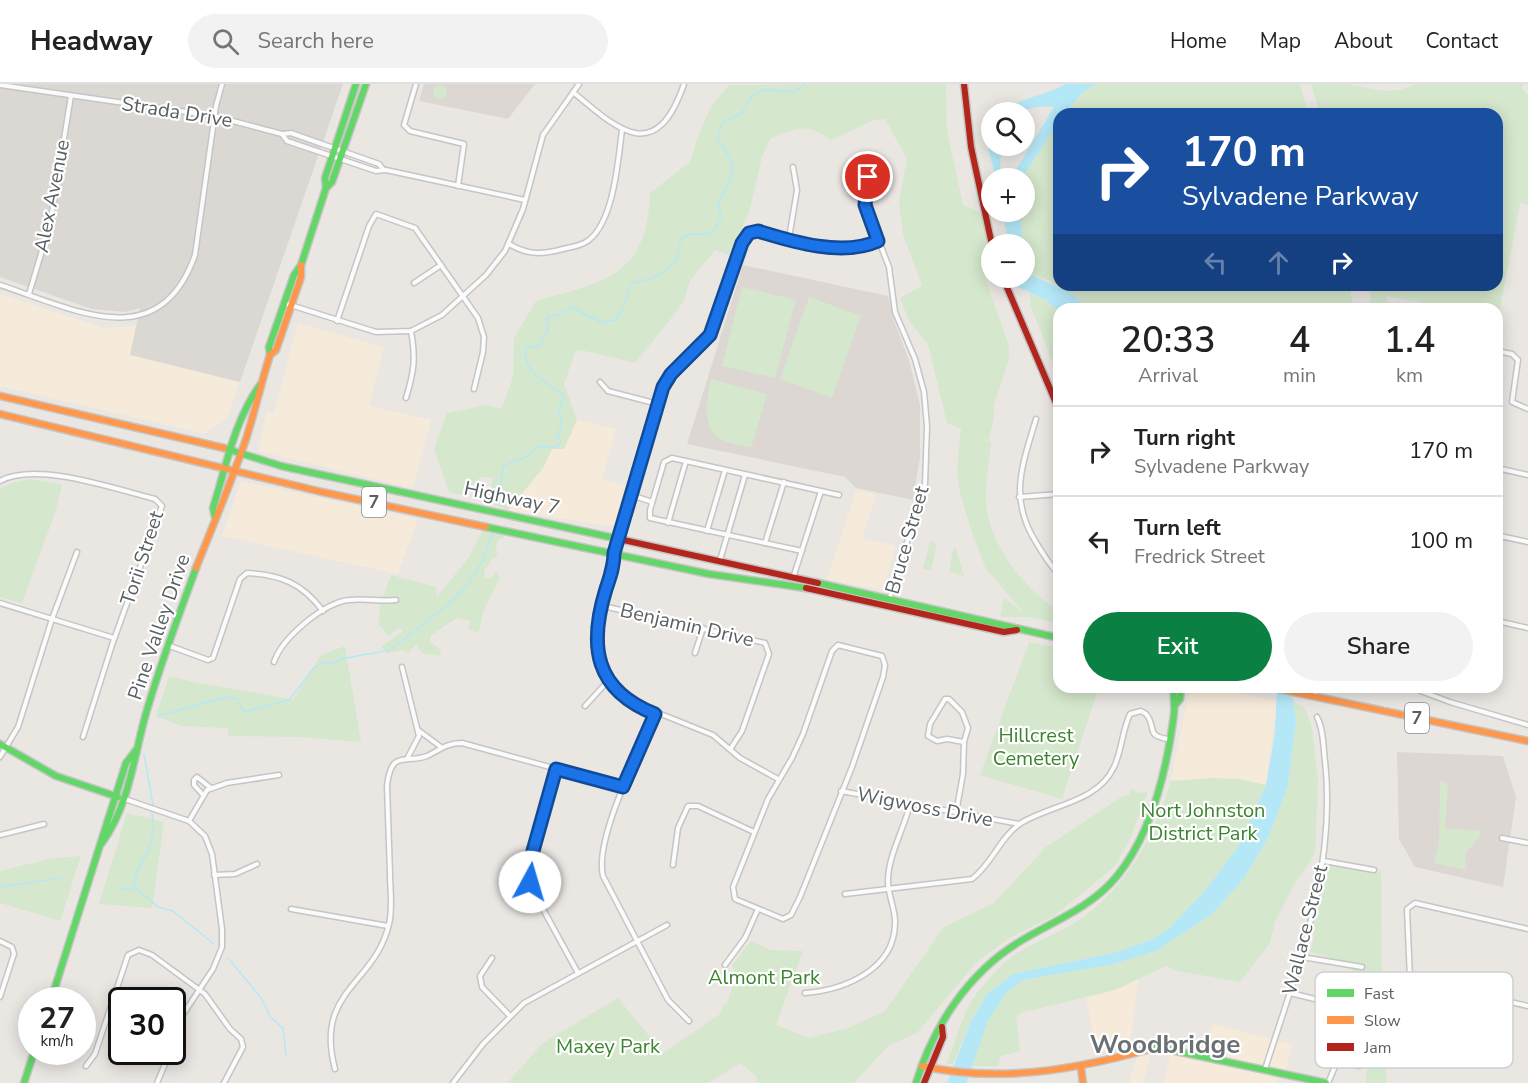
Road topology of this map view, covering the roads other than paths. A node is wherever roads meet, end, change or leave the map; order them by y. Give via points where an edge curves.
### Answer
1 (222, 84) edge
2 (356, 84) edge
3 (366, 84) edge
4 (416, 84) edge
5 (579, 84) edge
6 (684, 84) edge
7 (964, 84) edge
8 (0, 85) edge
9 (573, 92) junction
10 (71, 96) junction
11 (214, 116) junction
12 (622, 130) junction
13 (282, 134) junction
14 (335, 148) junction
15 (343, 151) junction
16 (332, 156) junction
17 (340, 159) junction
18 (868, 162) dead end
19 (794, 167) dead end
20 (383, 169) junction
21 (458, 186) junction
22 (326, 188) junction
23 (525, 200) junction
24 (990, 234) edge
25 (789, 238) junction
26 (878, 241) junction
27 (509, 244) junction
28 (441, 265) junction
29 (300, 266) junction
30 (414, 283) dead end
31 (0, 285) edge
32 (1007, 288) edge
33 (29, 294) junction
34 (463, 297) junction
35 (284, 303) junction
36 (291, 305) junction
37 (337, 321) junction
38 (411, 331) junction
39 (1503, 352) edge
40 (270, 355) junction
41 (600, 382) dead end
42 (260, 385) junction
43 (474, 389) dead end
44 (0, 396) edge
45 (1053, 396) edge
46 (406, 398) dead end
47 (658, 404) junction
48 (1528, 410) edge
49 (0, 414) edge
50 (1036, 419) dead end
51 (232, 450) junction
52 (241, 453) junction
53 (686, 461) junction
54 (227, 468) junction
55 (1503, 469) edge
56 (235, 470) junction
57 (725, 470) junction
58 (745, 475) junction
59 (1528, 475) edge
60 (0, 481) edge
61 (784, 482) junction
62 (821, 491) junction
63 (1053, 494) edge
64 (631, 495) junction
65 (839, 495) dead end
66 (1019, 497) junction
67 (652, 502) junction
68 (215, 517) junction
69 (668, 523) junction
70 (707, 531) junction
71 (727, 536) junction
72 (1503, 537) edge
73 (619, 538) junction
74 (1528, 542) edge
75 (765, 543) junction
76 (802, 551) junction
77 (77, 552) dead end
78 (614, 553) junction
79 (719, 561) junction
80 (1053, 565) edge
81 (793, 578) junction
82 (396, 600) dead end
83 (889, 602) junction
84 (0, 603) edge
85 (603, 606) junction
86 (323, 611) junction
87 (52, 619) junction
88 (1503, 622) edge
89 (703, 628) junction
90 (1528, 628) edge
91 (1053, 637) edge
92 (114, 638) junction
93 (170, 646) junction
94 (695, 653) dead end
95 (274, 662) dead end
96 (402, 667) dead end
97 (609, 681) junction
98 (1174, 693) edge
99 (1180, 693) edge
100 (1301, 693) edge
101 (1315, 693) edge
102 (1426, 693) edge
103 (1315, 696) junction
104 (1174, 705) junction
105 (585, 706) dead end
106 (655, 714) junction
107 (1317, 717) dead end
108 (1528, 725) edge
109 (418, 729) junction
110 (83, 737) dead end
111 (1168, 739) junction
112 (1528, 741) edge
113 (964, 742) junction
114 (3, 746) edge
115 (441, 747) junction
116 (137, 748) junction
117 (731, 748) junction
118 (0, 757) edge
119 (408, 757) junction
120 (556, 769) junction
121 (279, 775) dead end
122 (778, 779) junction
123 (623, 787) junction
124 (211, 788) junction
125 (841, 791) junction
126 (203, 795) junction
127 (115, 796) junction
128 (123, 799) junction
129 (910, 804) junction
130 (956, 813) junction
131 (189, 821) junction
132 (44, 824) dead end
133 (1019, 824) junction
134 (754, 832) junction
135 (0, 835) edge
136 (1502, 838) dead end
137 (102, 843) junction
138 (1528, 843) edge
139 (1324, 861) junction
140 (257, 864) dead end
141 (673, 865) dead end
142 (1374, 870) dead end
143 (214, 875) junction
144 (889, 889) junction
145 (845, 894) dead end
146 (291, 909) dead end
147 (758, 909) junction
148 (668, 925) dead end
149 (388, 926) junction
150 (1528, 929) edge
151 (0, 941) edge
152 (638, 941) junction
153 (1302, 957) junction
154 (492, 958) dead end
155 (725, 965) dead end
156 (1362, 967) dead end
157 (1410, 972) edge
158 (578, 973) junction
159 (55, 987) edge
160 (199, 989) junction
161 (805, 993) dead end
162 (1290, 993) junction
163 (0, 997) edge
164 (1315, 999) edge
165 (1513, 1003) edge
166 (1528, 1006) edge
167 (186, 1010) edge
168 (510, 1016) junction
169 (689, 1022) dead end
170 (942, 1027) junction
171 (30, 1065) edge
172 (165, 1065) edge
173 (86, 1066) dead end
174 (922, 1066) junction
175 (1081, 1068) junction
176 (1334, 1068) edge
177 (335, 1069) dead end
178 (930, 1069) junction
179 (1265, 1069) junction
180 (24, 1083) edge
181 (157, 1083) edge
182 (224, 1083) edge
183 (453, 1083) edge
184 (916, 1083) edge
185 (924, 1083) edge
186 (1083, 1083) edge
187 (1327, 1083) edge

1 - 11 street
2 - 14 main road, Pine Valley Drive
3 - 15 main road, Pine Valley Drive
4 - 21 street via 404,125 464,144
5 - 9 street
6 - 12 street via 662,125 642,133
7 - 24 main road via 971,147
8 - 10 street, Strada Drive
9 - 12 street
9 - 23 street via 543,135
10 - 11 street, Strada Drive
10 - 33 street, Alex Avenue via 50,224
11 - 13 street, Strada Drive
11 - 33 street via 195,255 175,294 141,315 108,318
12 - 27 street via 607,216 594,236 576,246 540,254
13 - 14 street, Strada Drive via 291,132
13 - 16 street, Strada Drive via 287,141
14 - 15 street, Strada Drive
14 - 16 main road, Pine Valley Drive
15 - 17 main road, Pine Valley Drive
15 - 20 street, Strada Drive
16 - 17 street, Strada Drive
16 - 22 main road, Pine Valley Drive
17 - 20 street, Strada Drive via 376,171
17 - 22 main road, Pine Valley Drive
18 - 26 street, Bruce Street via 865,205
19 - 25 street via 796,190
20 - 21 street
21 - 23 street
22 - 29 main road, Pine Valley Drive
23 - 27 street
25 - 26 street via 843,249
25 - 47 street via 758,231 749,233 738,253 710,335 671,374
26 - 83 street, Bruce Street via 891,276 895,312 921,380 927,426 925,484
27 - 34 street
28 - 30 street
28 - 34 street
28 - 37 street via 415,228 376,214
29 - 35 main road, Pine Valley Drive
29 - 36 main road, Pine Valley Drive via 301,277
31 - 33 street
32 - 45 main road
34 - 38 street via 436,319
34 - 43 street via 478,318 484,337
35 - 36 street
35 - 40 main road, Pine Valley Drive via 268,347
36 - 37 street
36 - 40 main road, Pine Valley Drive via 276,350
37 - 38 street via 376,332
38 - 46 street via 416,351
39 - 48 street via 1518,360 1512,402
40 - 42 main road, Pine Valley Drive
41 - 47 street via 608,391
42 - 51 main road, Pine Valley Drive via 251,394
42 - 52 main road, Pine Valley Drive via 260,397
44 - 51 main road, Highway 7 / 7
47 - 64 street
49 - 54 main road, Highway 7 / 7
50 - 66 street
51 - 52 main road, Highway 7 / 7
51 - 54 main road, Pine Valley Drive
52 - 56 main road, Pine Valley Drive
52 - 73 main road, Highway 7 / 7 via 281,466
53 - 57 street
53 - 67 street via 664,462
53 - 69 street
54 - 56 main road, Highway 7 / 7
54 - 68 main road, Pine Valley Drive via 213,508
55 - 59 street
56 - 68 main road, Pine Valley Drive via 221,511
56 - 78 main road, Highway 7 / 7
57 - 58 street
57 - 70 street
58 - 61 street
58 - 71 street
60 - 92 street, Torii Street via 14,474 36,472 160,501 161,513
61 - 62 street
61 - 75 street
62 - 65 street
62 - 76 street
63 - 66 street
64 - 67 street
64 - 73 street
66 - 80 street via 1027,528
67 - 69 street via 650,518
68 - 93 main road, Pine Valley Drive
69 - 70 street
70 - 71 street
71 - 75 street
71 - 79 street
72 - 74 street
73 - 78 street
73 - 79 main road, Highway 7 / 7
75 - 76 street
76 - 81 street
77 - 87 street
78 - 83 main road, Highway 7 / 7 via 736,578
78 - 85 street via 608,564
79 - 81 main road, Highway 7 / 7
81 - 83 main road, Highway 7 / 7
82 - 86 street via 345,600
83 - 91 main road, Highway 7 / 7
84 - 87 street
85 - 89 street, Benjamin Drive
85 - 97 street via 596,645
86 - 93 street via 309,592 297,584 247,573 240,579 213,658 208,660
86 - 95 street via 298,629
87 - 92 street
87 - 114 street via 18,727
88 - 90 street
89 - 94 street
89 - 117 street, Benjamin Drive via 761,641 769,648 742,731
92 - 110 street, Torii Street
93 - 116 main road, Pine Valley Drive
96 - 109 street
97 - 105 street
97 - 106 street via 631,702
98 - 104 main road
99 - 104 main road
100 - 103 main road, 7
101 - 103 street
102 - 108 street
103 - 112 main road, 7
104 - 111 main road
106 - 117 street via 713,735
106 - 123 street
107 - 139 street, Wallace Street via 1328,784
109 - 115 street
109 - 119 street via 417,743
111 - 133 street via 1153,733 1146,714 1130,714 1119,756 1102,783 1084,797 1047,809
111 - 170 main road via 1150,819 1126,862 1102,892 989,964 957,1000
113 - 113 street via 966,719 957,706 945,699 930,724 928,736 937,741
113 - 130 street
114 - 118 street
114 - 127 main road via 56,776
115 - 119 street via 427,756
115 - 120 street via 462,743
116 - 127 main road, Pine Valley Drive via 126,763
116 - 128 main road, Pine Valley Drive
117 - 122 street via 750,765
119 - 149 street via 392,767 387,780 391,903
120 - 123 street
120 - 158 street via 529,875 532,889
121 - 124 street
122 - 125 street, Wigwoss Drive via 803,734 832,651 844,645 878,653 885,665 862,741
122 - 134 street, Wigwoss Drive
123 - 152 street via 601,865 603,876
124 - 126 street
124 - 126 street via 197,777 194,785
125 - 129 street, Wigwoss Drive
125 - 147 street, Wigwoss Drive via 791,915 783,919
126 - 131 street
127 - 128 main road
127 - 137 main road, Pine Valley Drive
128 - 131 street
128 - 137 main road, Pine Valley Drive via 112,831
129 - 130 street, Wigwoss Drive
129 - 144 street via 889,868
130 - 133 street, Wigwoss Drive
131 - 143 street via 208,842
132 - 135 street
133 - 144 street via 983,871 972,879
134 - 141 street via 698,806 688,806 678,828
134 - 147 street, Wigwoss Drive via 732,892 735,899
136 - 138 street
137 - 159 main road, Pine Valley Drive
139 - 142 street
139 - 153 street, Wallace Street
140 - 143 street via 235,874
143 - 160 street via 222,947
144 - 145 street
144 - 161 street via 895,915 894,935 880,962 847,984
146 - 149 street
147 - 155 street via 745,938
148 - 152 street
149 - 177 street via 374,958 336,1007 331,1042
150 - 157 street via 1415,903 1407,909
151 - 163 street via 14,950
152 - 158 street
152 - 169 street via 668,1000
153 - 156 street
153 - 162 street, Wallace Street
154 - 168 street via 480,976 482,987
158 - 168 street via 531,998
160 - 167 street
160 - 173 street via 152,955 131,951 95,1054
160 - 182 street via 243,1043
162 - 164 street
162 - 179 street, Wallace Street
165 - 166 street
168 - 183 street
170 - 174 main road
170 - 178 main road via 943,1037
171 - 180 main road
172 - 181 street
174 - 178 main road
174 - 184 main road
175 - 178 main road via 1031,1077 977,1078
175 - 179 main road via 1157,1047
175 - 186 main road
176 - 187 street
178 - 185 main road
179 - 187 main road

